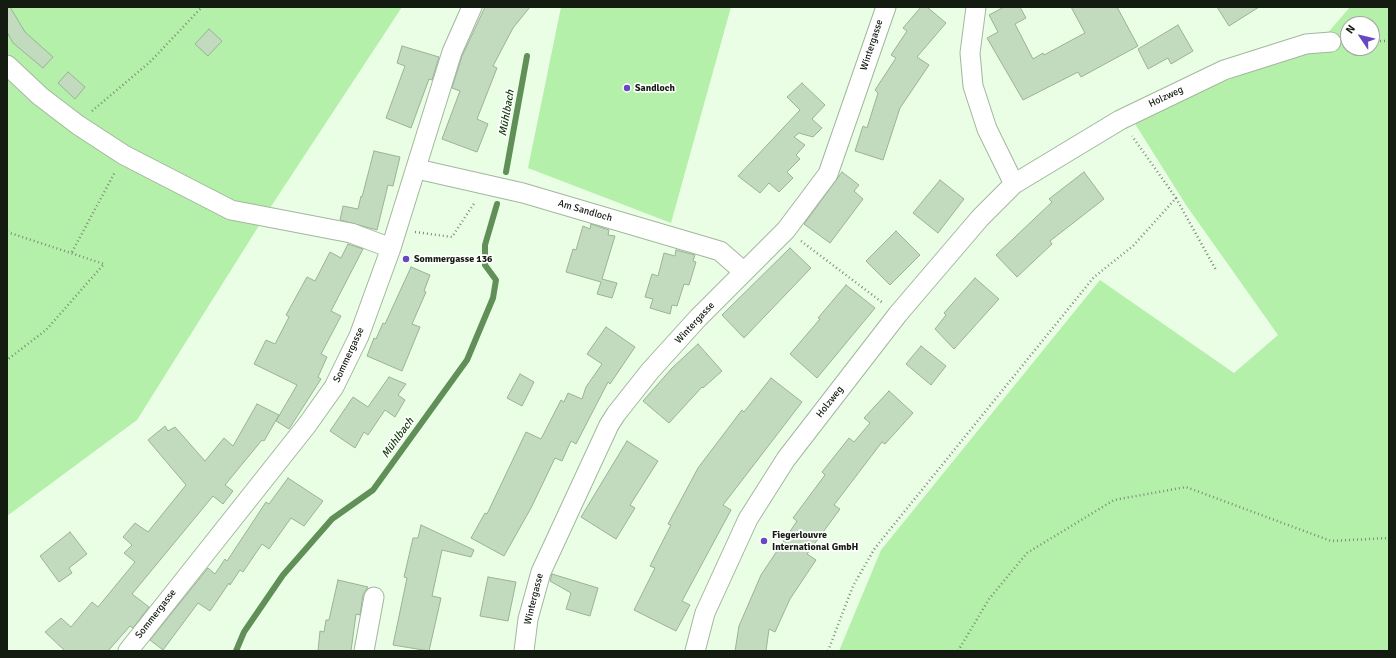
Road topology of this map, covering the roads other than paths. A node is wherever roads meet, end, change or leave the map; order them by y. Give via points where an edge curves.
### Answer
1 (472, 7) edge
2 (886, 7) edge
3 (976, 7) edge
4 (1331, 42) dead end
5 (7, 65) edge
6 (417, 169) junction
7 (1014, 184) junction
8 (391, 248) junction
9 (744, 272) junction
10 (374, 597) dead end
11 (128, 651) edge
12 (364, 651) edge
13 (524, 651) edge
14 (695, 651) edge

1 - 6 street, Sommergasse via 452,52
2 - 9 street, Wintergasse via 828,174 786,230
3 - 7 street via 970,53 973,86 987,129
4 - 7 street, Holzweg via 1306,44 1224,70 1120,120
5 - 8 street via 40,96 124,155 231,210 351,233
6 - 8 street, Sommergasse
6 - 9 street, Am Sandloch via 523,193 720,251
7 - 14 street, Holzweg via 980,218 898,314 786,459 748,520 705,613
8 - 11 street, Sommergasse via 359,336 334,387 307,425
9 - 13 street, Wintergasse via 650,371 612,419 541,572 528,619
10 - 12 street

